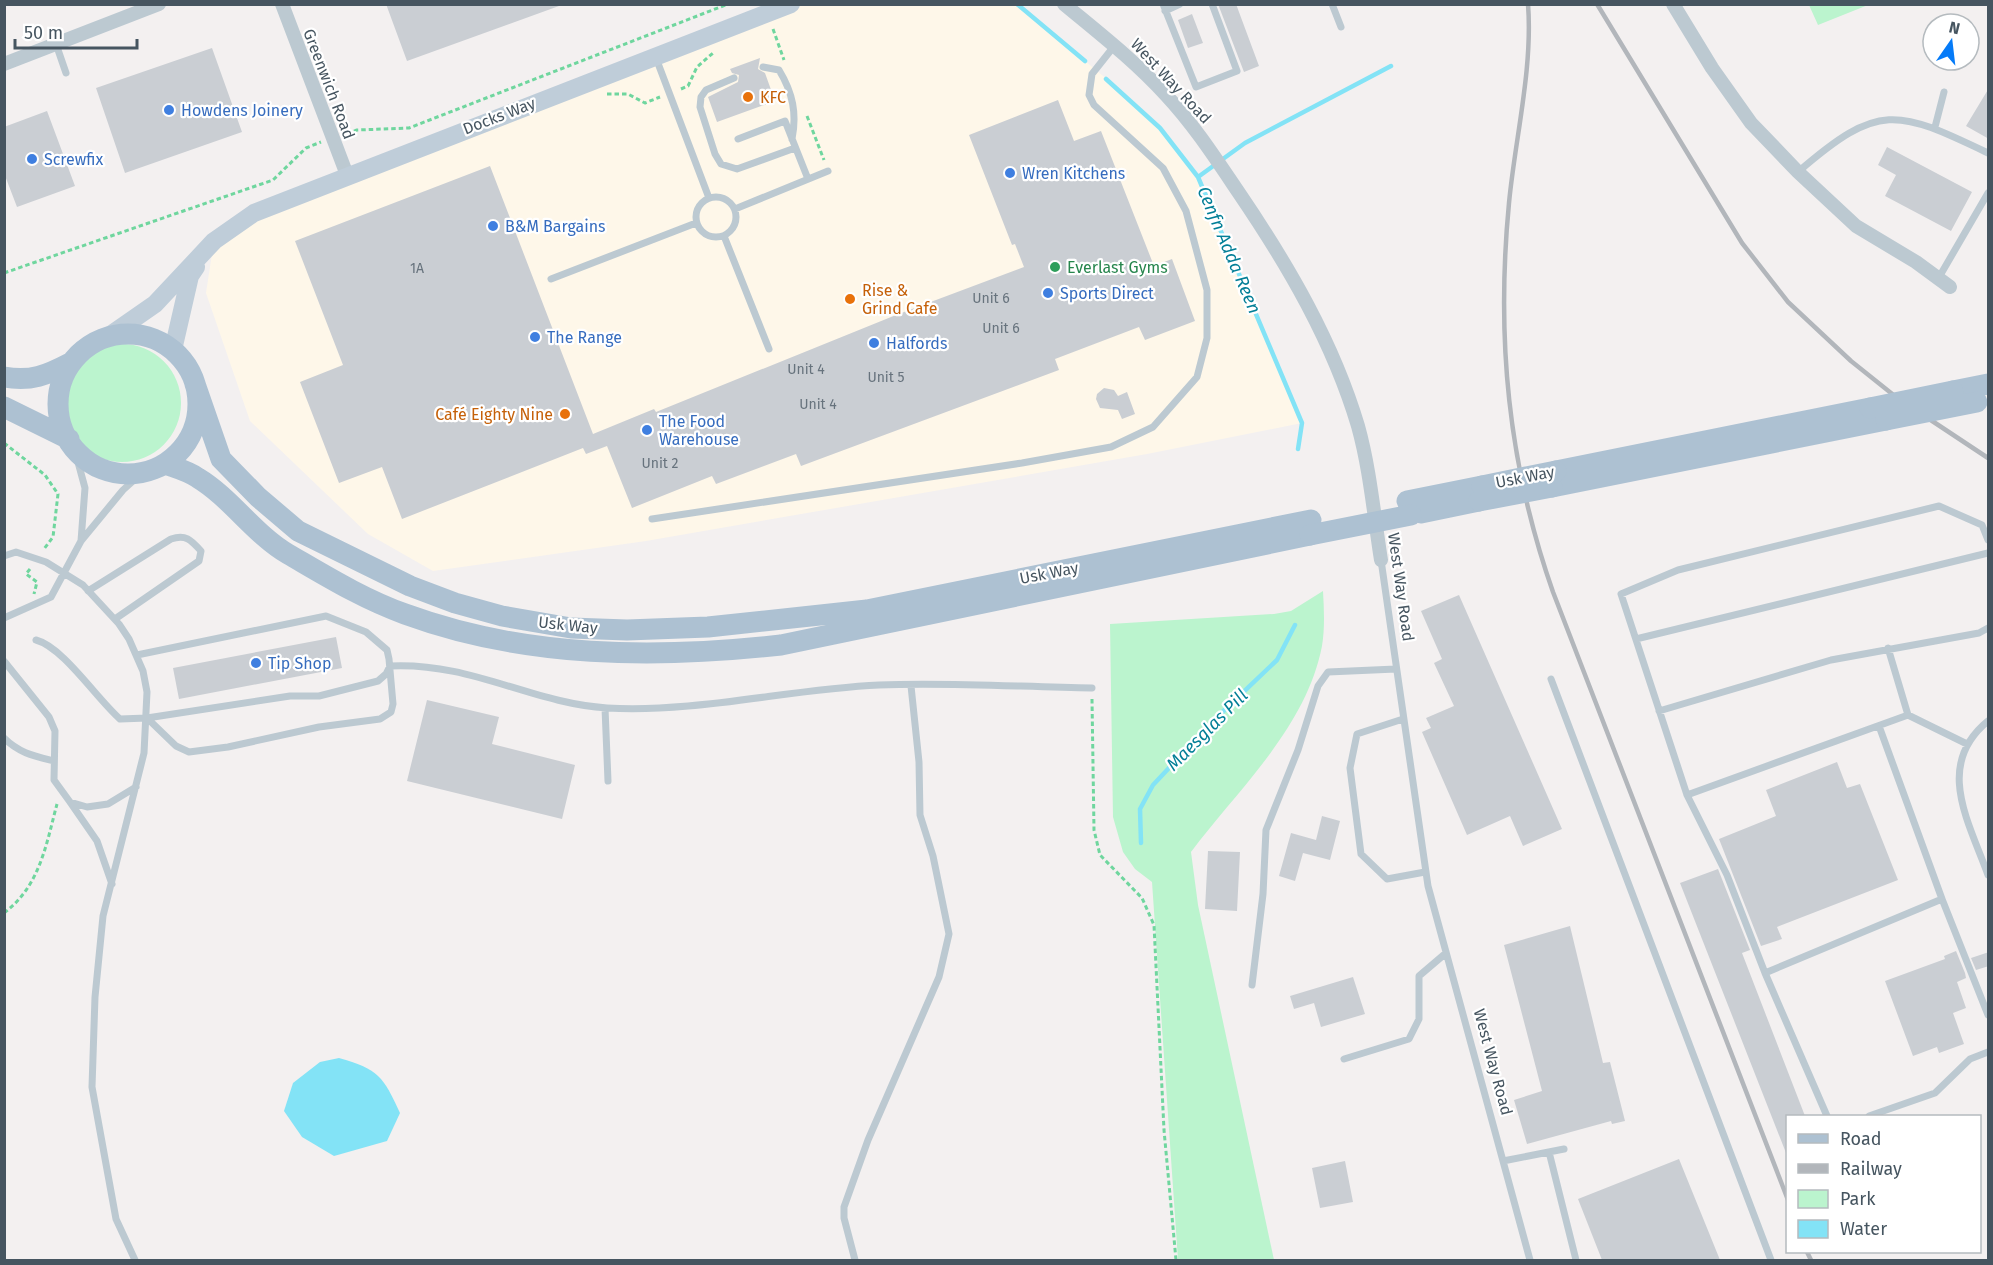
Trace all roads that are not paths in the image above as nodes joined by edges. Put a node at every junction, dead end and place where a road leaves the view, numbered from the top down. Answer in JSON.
{"nodes":[{"id":1,"x":159,"y":4,"type":"edge"},
{"id":2,"x":282,"y":4,"type":"edge"},
{"id":3,"x":1064,"y":4,"type":"edge"},
{"id":4,"x":1180,"y":4,"type":"edge"},
{"id":5,"x":1212,"y":4,"type":"edge"},
{"id":6,"x":1332,"y":4,"type":"edge"},
{"id":7,"x":1673,"y":4,"type":"edge"},
{"id":8,"x":784,"y":7,"type":"edge"},
{"id":9,"x":1164,"y":8,"type":"edge"},
{"id":10,"x":1341,"y":27,"type":"dead end"},
{"id":11,"x":56,"y":44,"type":"junction"},
{"id":12,"x":1115,"y":45,"type":"junction"},
{"id":13,"x":655,"y":56,"type":"junction"},
{"id":14,"x":4,"y":64,"type":"edge"},
{"id":15,"x":763,"y":67,"type":"dead end"},
{"id":16,"x":66,"y":73,"type":"dead end"},
{"id":17,"x":734,"y":78,"type":"dead end"},
{"id":18,"x":1944,"y":92,"type":"dead end"},
{"id":19,"x":1935,"y":127,"type":"junction"},
{"id":20,"x":738,"y":139,"type":"dead end"},
{"id":21,"x":792,"y":139,"type":"junction"},
{"id":22,"x":795,"y":148,"type":"junction"},
{"id":23,"x":1989,"y":153,"type":"edge"},
{"id":24,"x":828,"y":171,"type":"dead end"},
{"id":25,"x":1798,"y":172,"type":"junction"},
{"id":26,"x":347,"y":175,"type":"junction"},
{"id":27,"x":808,"y":179,"type":"junction"},
{"id":28,"x":1989,"y":192,"type":"edge"},
{"id":29,"x":709,"y":198,"type":"junction"},
{"id":30,"x":735,"y":210,"type":"junction"},
{"id":31,"x":696,"y":223,"type":"junction"},
{"id":32,"x":724,"y":236,"type":"junction"},
{"id":33,"x":214,"y":241,"type":"junction"},
{"id":34,"x":551,"y":279,"type":"dead end"},
{"id":35,"x":1938,"y":279,"type":"junction"},
{"id":36,"x":1950,"y":287,"type":"dead end"},
{"id":37,"x":110,"y":336,"type":"junction"},
{"id":38,"x":173,"y":350,"type":"junction"},
{"id":39,"x":769,"y":350,"type":"dead end"},
{"id":40,"x":70,"y":363,"type":"junction"},
{"id":41,"x":4,"y":377,"type":"edge"},
{"id":42,"x":195,"y":384,"type":"junction"},
{"id":43,"x":1989,"y":384,"type":"edge"},
{"id":44,"x":1983,"y":401,"type":"edge"},
{"id":45,"x":4,"y":407,"type":"edge"},
{"id":46,"x":1878,"y":414,"type":"junction"},
{"id":47,"x":72,"y":445,"type":"junction"},
{"id":48,"x":165,"y":464,"type":"junction"},
{"id":49,"x":142,"y":473,"type":"junction"},
{"id":50,"x":651,"y":519,"type":"dead end"},
{"id":51,"x":1310,"y":528,"type":"junction"},
{"id":52,"x":1989,"y":540,"type":"edge"},
{"id":53,"x":81,"y":541,"type":"junction"},
{"id":54,"x":1989,"y":553,"type":"edge"},
{"id":55,"x":4,"y":556,"type":"edge"},
{"id":56,"x":1381,"y":560,"type":"joint"},
{"id":57,"x":65,"y":574,"type":"junction"},
{"id":58,"x":88,"y":591,"type":"junction"},
{"id":59,"x":4,"y":618,"type":"edge"},
{"id":60,"x":115,"y":619,"type":"junction"},
{"id":61,"x":1989,"y":628,"type":"edge"},
{"id":62,"x":1636,"y":639,"type":"junction"},
{"id":63,"x":36,"y":640,"type":"dead end"},
{"id":64,"x":1888,"y":648,"type":"junction"},
{"id":65,"x":137,"y":655,"type":"junction"},
{"id":66,"x":4,"y":661,"type":"edge"},
{"id":67,"x":390,"y":666,"type":"junction"},
{"id":68,"x":1396,"y":669,"type":"junction"},
{"id":69,"x":1551,"y":679,"type":"dead end"},
{"id":70,"x":910,"y":686,"type":"junction"},
{"id":71,"x":1092,"y":688,"type":"road end"},
{"id":72,"x":605,"y":708,"type":"junction"},
{"id":73,"x":1659,"y":711,"type":"junction"},
{"id":74,"x":1908,"y":715,"type":"junction"},
{"id":75,"x":147,"y":718,"type":"junction"},
{"id":76,"x":1403,"y":719,"type":"junction"},
{"id":77,"x":1989,"y":721,"type":"edge"},
{"id":78,"x":1879,"y":726,"type":"junction"},
{"id":79,"x":4,"y":738,"type":"edge"},
{"id":80,"x":1967,"y":744,"type":"junction"},
{"id":81,"x":54,"y":761,"type":"junction"},
{"id":82,"x":608,"y":781,"type":"dead end"},
{"id":83,"x":136,"y":787,"type":"junction"},
{"id":84,"x":1687,"y":795,"type":"junction"},
{"id":85,"x":70,"y":802,"type":"junction"},
{"id":86,"x":1425,"y":872,"type":"junction"},
{"id":87,"x":1989,"y":874,"type":"edge"},
{"id":88,"x":112,"y":884,"type":"junction"},
{"id":89,"x":1942,"y":899,"type":"junction"},
{"id":90,"x":1446,"y":953,"type":"junction"},
{"id":91,"x":1765,"y":972,"type":"junction"},
{"id":92,"x":1252,"y":985,"type":"dead end"},
{"id":93,"x":1989,"y":1015,"type":"edge"},
{"id":94,"x":1989,"y":1052,"type":"edge"},
{"id":95,"x":1344,"y":1059,"type":"dead end"},
{"id":96,"x":1827,"y":1115,"type":"edge"},
{"id":97,"x":1872,"y":1115,"type":"edge"},
{"id":98,"x":1564,"y":1149,"type":"dead end"},
{"id":99,"x":1549,"y":1152,"type":"junction"},
{"id":100,"x":1503,"y":1161,"type":"junction"},
{"id":101,"x":135,"y":1260,"type":"edge"},
{"id":102,"x":855,"y":1260,"type":"edge"},
{"id":103,"x":1530,"y":1260,"type":"edge"},
{"id":104,"x":1576,"y":1260,"type":"edge"},
{"id":105,"x":1771,"y":1260,"type":"edge"}],
"edges":[{"from":1,"to":11,"type":"street"},
{"from":2,"to":26,"type":"street","name":"Greenwich Road"},
{"from":3,"to":12,"type":"street","name":"West Way Road"},
{"from":4,"to":9,"type":"lane"},
{"from":5,"to":9,"type":"lane"},
{"from":6,"to":10,"type":"lane"},
{"from":7,"to":25,"type":"street"},
{"from":8,"to":13,"type":"street","name":"Docks Way"},
{"from":11,"to":14,"type":"street"},
{"from":11,"to":16,"type":"lane"},
{"from":12,"to":50,"type":"lane"},
{"from":12,"to":56,"type":"street","name":"West Way Road"},
{"from":13,"to":26,"type":"street","name":"Docks Way"},
{"from":13,"to":29,"type":"lane"},
{"from":15,"to":21,"type":"lane"},
{"from":17,"to":22,"type":"lane"},
{"from":18,"to":19,"type":"lane"},
{"from":19,"to":23,"type":"lane"},
{"from":19,"to":25,"type":"lane"},
{"from":20,"to":21,"type":"lane"},
{"from":21,"to":22,"type":"lane"},
{"from":22,"to":27,"type":"lane"},
{"from":24,"to":27,"type":"lane"},
{"from":25,"to":35,"type":"street"},
{"from":26,"to":33,"type":"street","name":"Docks Way"},
{"from":27,"to":30,"type":"lane"},
{"from":28,"to":35,"type":"lane"},
{"from":29,"to":30,"type":"lane"},
{"from":29,"to":31,"type":"lane"},
{"from":30,"to":32,"type":"lane"},
{"from":31,"to":32,"type":"lane"},
{"from":31,"to":34,"type":"lane"},
{"from":32,"to":39,"type":"lane"},
{"from":33,"to":37,"type":"street","name":"Docks Way"},
{"from":33,"to":38,"type":"street","name":"Docks Way"},
{"from":35,"to":36,"type":"street"},
{"from":37,"to":38,"type":"main road"},
{"from":37,"to":40,"type":"main road"},
{"from":38,"to":42,"type":"main road"},
{"from":40,"to":41,"type":"main road"},
{"from":40,"to":47,"type":"main road"},
{"from":42,"to":48,"type":"main road"},
{"from":42,"to":51,"type":"main road","name":"Usk Way"},
{"from":43,"to":46,"type":"main road","name":"Usk Way","bridge":true},
{"from":44,"to":46,"type":"main road","name":"Usk Way","bridge":true},
{"from":45,"to":47,"type":"main road"},
{"from":46,"to":51,"type":"main road","name":"Usk Way","bridge":true},
{"from":47,"to":49,"type":"main road"},
{"from":47,"to":53,"type":"lane"},
{"from":48,"to":49,"type":"main road"},
{"from":48,"to":51,"type":"main road","name":"Usk Way"},
{"from":49,"to":53,"type":"lane"},
{"from":52,"to":62,"type":"lane"},
{"from":53,"to":57,"type":"lane"},
{"from":54,"to":62,"type":"lane"},
{"from":55,"to":57,"type":"lane"},
{"from":56,"to":68,"type":"lane","name":"West Way Road"},
{"from":57,"to":58,"type":"lane"},
{"from":57,"to":59,"type":"lane"},
{"from":58,"to":60,"type":"lane"},
{"from":58,"to":60,"type":"lane"},
{"from":60,"to":65,"type":"lane"},
{"from":61,"to":64,"type":"lane"},
{"from":62,"to":73,"type":"lane"},
{"from":63,"to":75,"type":"lane"},
{"from":64,"to":73,"type":"lane"},
{"from":64,"to":74,"type":"lane"},
{"from":65,"to":67,"type":"lane"},
{"from":65,"to":75,"type":"lane"},
{"from":66,"to":81,"type":"lane"},
{"from":67,"to":72,"type":"lane"},
{"from":67,"to":75,"type":"lane"},
{"from":67,"to":75,"type":"lane"},
{"from":68,"to":76,"type":"lane","name":"West Way Road"},
{"from":68,"to":92,"type":"lane"},
{"from":69,"to":105,"type":"lane"},
{"from":70,"to":71,"type":"lane"},
{"from":70,"to":72,"type":"lane"},
{"from":70,"to":102,"type":"lane"},
{"from":72,"to":82,"type":"lane"},
{"from":73,"to":84,"type":"lane"},
{"from":74,"to":78,"type":"lane"},
{"from":74,"to":80,"type":"lane"},
{"from":75,"to":83,"type":"lane"},
{"from":76,"to":86,"type":"lane","name":"West Way Road"},
{"from":76,"to":86,"type":"lane"},
{"from":77,"to":80,"type":"lane"},
{"from":78,"to":84,"type":"lane"},
{"from":78,"to":89,"type":"lane"},
{"from":79,"to":81,"type":"lane"},
{"from":80,"to":87,"type":"lane"},
{"from":81,"to":85,"type":"lane"},
{"from":83,"to":85,"type":"lane"},
{"from":83,"to":88,"type":"lane"},
{"from":84,"to":91,"type":"lane"},
{"from":85,"to":88,"type":"lane"},
{"from":86,"to":90,"type":"lane","name":"West Way Road"},
{"from":88,"to":101,"type":"lane"},
{"from":89,"to":91,"type":"lane"},
{"from":89,"to":93,"type":"lane"},
{"from":90,"to":95,"type":"lane"},
{"from":90,"to":100,"type":"lane","name":"West Way Road"},
{"from":91,"to":96,"type":"lane"},
{"from":94,"to":97,"type":"lane"},
{"from":98,"to":99,"type":"lane"},
{"from":99,"to":100,"type":"lane"},
{"from":99,"to":104,"type":"lane"},
{"from":100,"to":103,"type":"lane","name":"West Way Road"}]}
